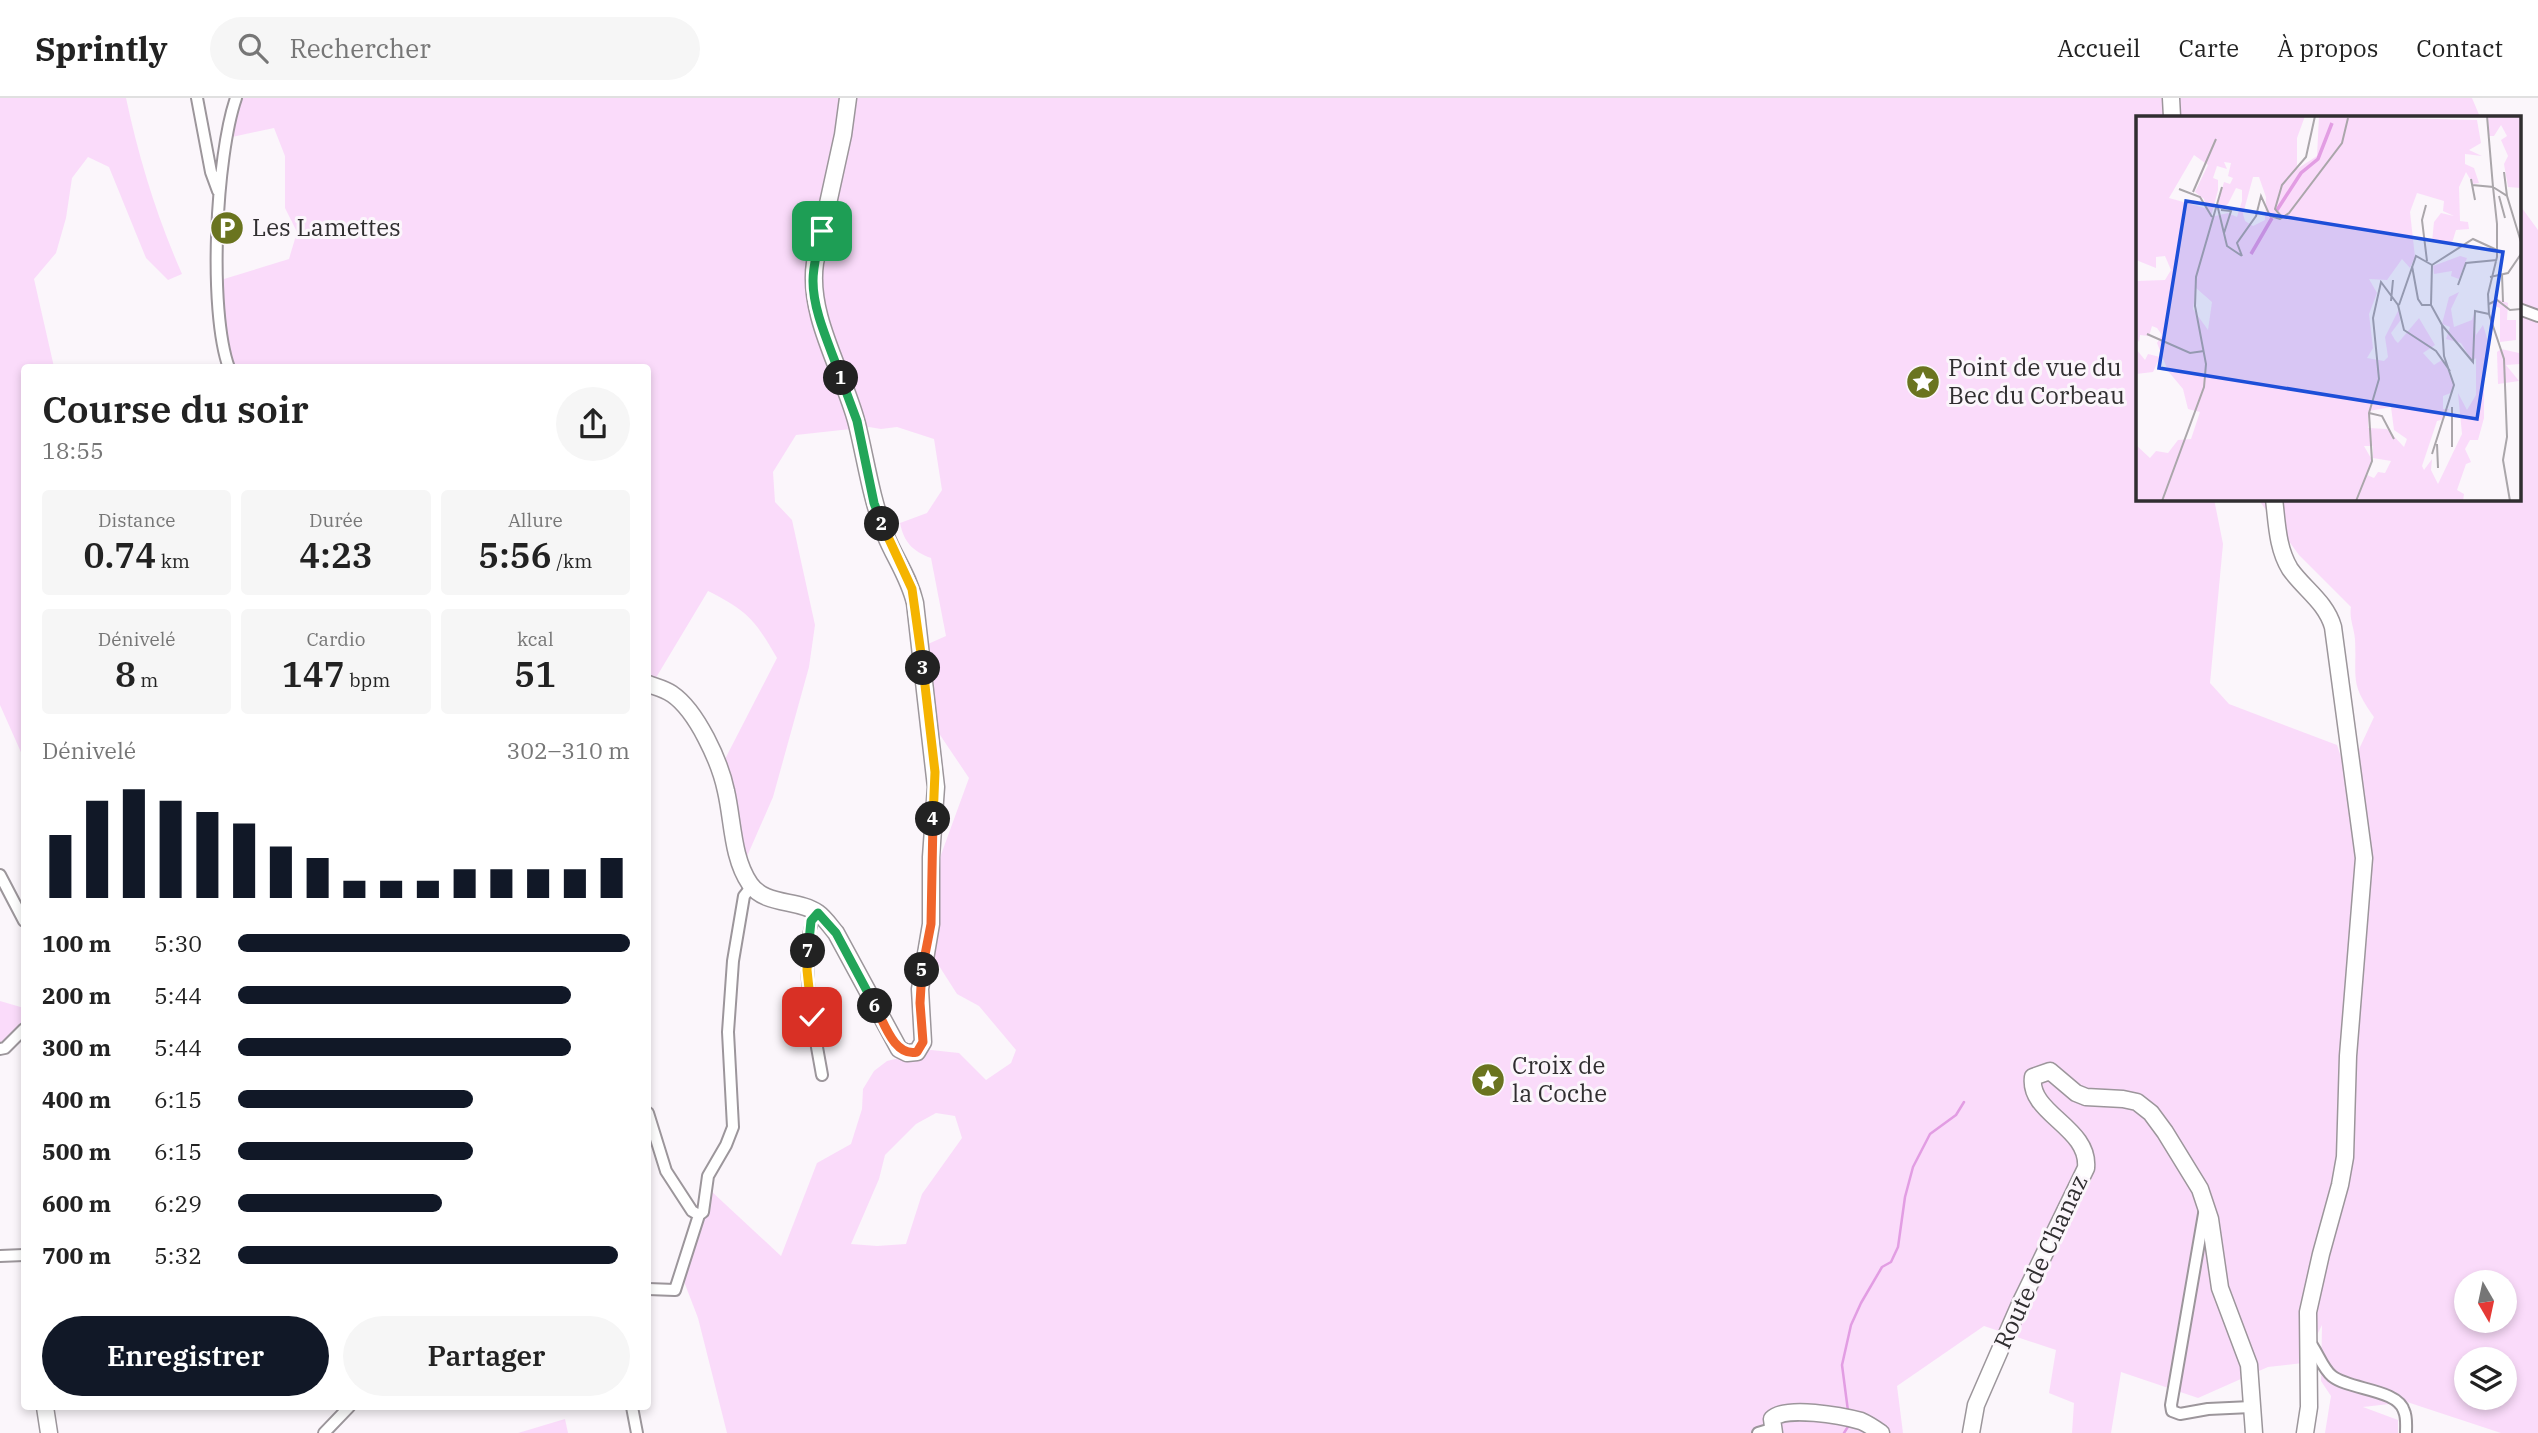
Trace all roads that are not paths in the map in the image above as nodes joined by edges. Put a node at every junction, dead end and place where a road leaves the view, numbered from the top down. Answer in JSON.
{"nodes":[{"id":1,"x":197,"y":98,"type":"edge"},
{"id":2,"x":236,"y":98,"type":"edge"},
{"id":3,"x":848,"y":98,"type":"edge"},
{"id":4,"x":2171,"y":98,"type":"edge"},
{"id":5,"x":2172,"y":116,"type":"edge"},
{"id":6,"x":219,"y":194,"type":"junction"},
{"id":7,"x":2520,"y":309,"type":"edge"},
{"id":8,"x":2538,"y":316,"type":"edge"},
{"id":9,"x":228,"y":364,"type":"edge"},
{"id":10,"x":2274,"y":500,"type":"edge"},
{"id":11,"x":651,"y":685,"type":"edge"},
{"id":12,"x":0,"y":876,"type":"edge"},
{"id":13,"x":752,"y":886,"type":"junction"},
{"id":14,"x":818,"y":913,"type":"junction"},
{"id":15,"x":21,"y":914,"type":"edge"},
{"id":16,"x":21,"y":1032,"type":"edge"},
{"id":17,"x":0,"y":1049,"type":"edge"},
{"id":18,"x":822,"y":1075,"type":"dead end"},
{"id":19,"x":651,"y":1123,"type":"edge"},
{"id":20,"x":2206,"y":1202,"type":"junction"},
{"id":21,"x":699,"y":1214,"type":"junction"},
{"id":22,"x":21,"y":1255,"type":"edge"},
{"id":23,"x":0,"y":1256,"type":"edge"},
{"id":24,"x":651,"y":1289,"type":"edge"},
{"id":25,"x":2308,"y":1340,"type":"junction"},
{"id":26,"x":2251,"y":1407,"type":"junction"},
{"id":27,"x":45,"y":1410,"type":"edge"},
{"id":28,"x":346,"y":1410,"type":"edge"},
{"id":29,"x":633,"y":1410,"type":"edge"},
{"id":30,"x":49,"y":1433,"type":"edge"},
{"id":31,"x":324,"y":1433,"type":"edge"},
{"id":32,"x":637,"y":1433,"type":"edge"},
{"id":33,"x":1758,"y":1433,"type":"edge"},
{"id":34,"x":1774,"y":1433,"type":"edge"},
{"id":35,"x":1881,"y":1433,"type":"edge"},
{"id":36,"x":1971,"y":1433,"type":"edge"},
{"id":37,"x":2254,"y":1433,"type":"edge"},
{"id":38,"x":2305,"y":1433,"type":"edge"},
{"id":39,"x":2406,"y":1433,"type":"edge"}],
"edges":[{"from":1,"to":6,"type":"street"},
{"from":2,"to":6,"type":"street"},
{"from":3,"to":14,"type":"street"},
{"from":4,"to":5,"type":"street"},
{"from":6,"to":9,"type":"street"},
{"from":7,"to":8,"type":"street"},
{"from":10,"to":25,"type":"street"},
{"from":11,"to":13,"type":"street"},
{"from":12,"to":15,"type":"street"},
{"from":13,"to":14,"type":"street"},
{"from":13,"to":21,"type":"street"},
{"from":14,"to":18,"type":"street"},
{"from":16,"to":17,"type":"street"},
{"from":19,"to":21,"type":"street"},
{"from":20,"to":26,"type":"street","name":"Route de Chanaz"},
{"from":20,"to":26,"type":"street"},
{"from":20,"to":36,"type":"street","name":"Route de Chanaz"},
{"from":21,"to":24,"type":"street"},
{"from":22,"to":23,"type":"street"},
{"from":25,"to":38,"type":"street"},
{"from":25,"to":39,"type":"street"},
{"from":26,"to":37,"type":"street","name":"Route de Chanaz"},
{"from":27,"to":30,"type":"street"},
{"from":28,"to":31,"type":"street"},
{"from":29,"to":32,"type":"street"},
{"from":33,"to":34,"type":"street"},
{"from":34,"to":35,"type":"street"}]}
